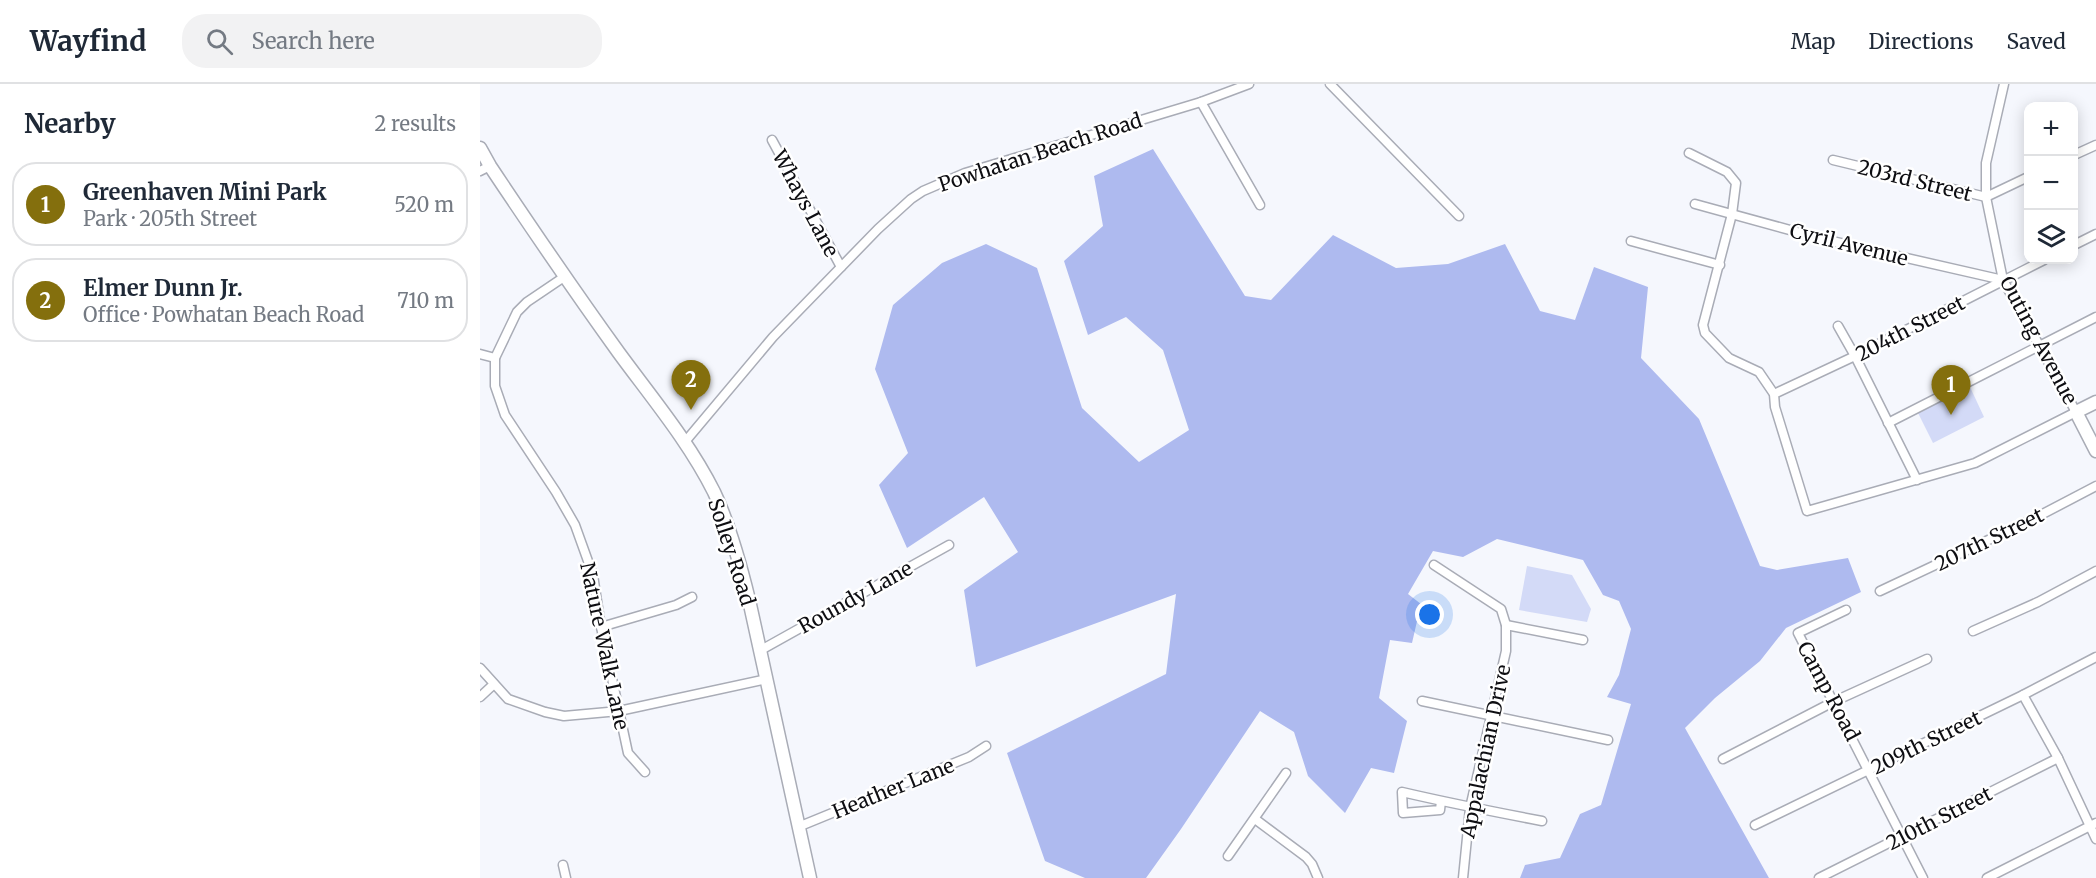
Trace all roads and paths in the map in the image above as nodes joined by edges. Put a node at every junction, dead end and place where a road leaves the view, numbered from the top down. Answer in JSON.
{"nodes":[{"id":1,"x":1249,"y":84,"type":"edge"},
{"id":2,"x":1330,"y":84,"type":"edge"},
{"id":3,"x":2004,"y":84,"type":"edge"},
{"id":4,"x":1201,"y":102,"type":"junction"},
{"id":5,"x":772,"y":140,"type":"dead end"},
{"id":6,"x":2096,"y":144,"type":"edge"},
{"id":7,"x":480,"y":148,"type":"edge"},
{"id":8,"x":1689,"y":153,"type":"dead end"},
{"id":9,"x":2078,"y":153,"type":"edge"},
{"id":10,"x":1833,"y":160,"type":"dead end"},
{"id":11,"x":485,"y":169,"type":"edge"},
{"id":12,"x":2024,"y":179,"type":"edge"},
{"id":13,"x":1986,"y":197,"type":"junction"},
{"id":14,"x":1695,"y":204,"type":"dead end"},
{"id":15,"x":1260,"y":205,"type":"dead end"},
{"id":16,"x":1732,"y":214,"type":"junction"},
{"id":17,"x":1459,"y":216,"type":"dead end"},
{"id":18,"x":2096,"y":234,"type":"edge"},
{"id":19,"x":1631,"y":241,"type":"dead end"},
{"id":20,"x":2078,"y":243,"type":"edge"},
{"id":21,"x":2036,"y":264,"type":"edge"},
{"id":22,"x":1719,"y":265,"type":"junction"},
{"id":23,"x":841,"y":267,"type":"junction"},
{"id":24,"x":564,"y":278,"type":"junction"},
{"id":25,"x":2003,"y":280,"type":"junction"},
{"id":26,"x":2096,"y":317,"type":"edge"},
{"id":27,"x":1838,"y":326,"type":"dead end"},
{"id":28,"x":2041,"y":345,"type":"junction"},
{"id":29,"x":480,"y":354,"type":"edge"},
{"id":30,"x":1855,"y":356,"type":"junction"},
{"id":31,"x":495,"y":358,"type":"junction"},
{"id":32,"x":1774,"y":394,"type":"junction"},
{"id":33,"x":2096,"y":402,"type":"edge"},
{"id":34,"x":2076,"y":412,"type":"junction"},
{"id":35,"x":1888,"y":423,"type":"junction"},
{"id":36,"x":684,"y":443,"type":"junction"},
{"id":37,"x":2096,"y":451,"type":"edge"},
{"id":38,"x":1917,"y":480,"type":"junction"},
{"id":39,"x":2096,"y":486,"type":"edge"},
{"id":40,"x":949,"y":545,"type":"dead end"},
{"id":41,"x":1434,"y":565,"type":"dead end"},
{"id":42,"x":2096,"y":571,"type":"edge"},
{"id":43,"x":1880,"y":591,"type":"dead end"},
{"id":44,"x":692,"y":597,"type":"dead end"},
{"id":45,"x":1846,"y":610,"type":"dead end"},
{"id":46,"x":1506,"y":625,"type":"junction"},
{"id":47,"x":601,"y":627,"type":"junction"},
{"id":48,"x":1973,"y":631,"type":"dead end"},
{"id":49,"x":1583,"y":639,"type":"dead end"},
{"id":50,"x":760,"y":650,"type":"junction"},
{"id":51,"x":2096,"y":657,"type":"edge"},
{"id":52,"x":1927,"y":659,"type":"dead end"},
{"id":53,"x":480,"y":668,"type":"edge"},
{"id":54,"x":767,"y":679,"type":"junction"},
{"id":55,"x":494,"y":684,"type":"junction"},
{"id":56,"x":2023,"y":695,"type":"junction"},
{"id":57,"x":480,"y":697,"type":"edge"},
{"id":58,"x":1422,"y":701,"type":"dead end"},
{"id":59,"x":1835,"y":701,"type":"junction"},
{"id":60,"x":619,"y":711,"type":"junction"},
{"id":61,"x":1490,"y":716,"type":"junction"},
{"id":62,"x":1608,"y":740,"type":"dead end"},
{"id":63,"x":986,"y":746,"type":"dead end"},
{"id":64,"x":2058,"y":758,"type":"junction"},
{"id":65,"x":1723,"y":759,"type":"dead end"},
{"id":66,"x":1869,"y":769,"type":"junction"},
{"id":67,"x":645,"y":772,"type":"dead end"},
{"id":68,"x":1286,"y":773,"type":"dead end"},
{"id":69,"x":1441,"y":801,"type":"junction"},
{"id":70,"x":1470,"y":808,"type":"junction"},
{"id":71,"x":1255,"y":819,"type":"junction"},
{"id":72,"x":1542,"y":821,"type":"dead end"},
{"id":73,"x":2093,"y":824,"type":"edge"},
{"id":74,"x":1755,"y":825,"type":"dead end"},
{"id":75,"x":798,"y":827,"type":"junction"},
{"id":76,"x":1904,"y":837,"type":"junction"},
{"id":77,"x":2096,"y":839,"type":"edge"},
{"id":78,"x":1228,"y":856,"type":"dead end"},
{"id":79,"x":563,"y":865,"type":"dead end"},
{"id":80,"x":566,"y":878,"type":"edge"},
{"id":81,"x":810,"y":878,"type":"edge"},
{"id":82,"x":1318,"y":878,"type":"edge"},
{"id":83,"x":1462,"y":878,"type":"edge"},
{"id":84,"x":1819,"y":878,"type":"edge"},
{"id":85,"x":1923,"y":878,"type":"edge"},
{"id":86,"x":1987,"y":878,"type":"edge"}],
"edges":[{"from":1,"to":4,"type":"street","name":"Powhatan Beach Road"},
{"from":2,"to":17,"type":"street"},
{"from":3,"to":13,"type":"street","name":"Outing Avenue"},
{"from":4,"to":15,"type":"street"},
{"from":4,"to":23,"type":"street","name":"Powhatan Beach Road"},
{"from":5,"to":23,"type":"street","name":"Whays Lane"},
{"from":6,"to":9,"type":"street"},
{"from":7,"to":11,"type":"main road","name":"Solley Road"},
{"from":8,"to":16,"type":"street"},
{"from":10,"to":13,"type":"street","name":"203rd Street"},
{"from":11,"to":24,"type":"main road","name":"Solley Road"},
{"from":12,"to":13,"type":"street","name":"203rd Street"},
{"from":13,"to":25,"type":"street","name":"Outing Avenue"},
{"from":14,"to":16,"type":"street","name":"Cyril Avenue"},
{"from":16,"to":22,"type":"street"},
{"from":16,"to":25,"type":"street","name":"Cyril Avenue"},
{"from":18,"to":20,"type":"street"},
{"from":19,"to":22,"type":"street"},
{"from":21,"to":25,"type":"street","name":"204th Street"},
{"from":22,"to":32,"type":"street"},
{"from":23,"to":36,"type":"street","name":"Powhatan Beach Road"},
{"from":24,"to":31,"type":"street","name":"Nature Walk Lane"},
{"from":24,"to":36,"type":"main road","name":"Solley Road"},
{"from":25,"to":28,"type":"street","name":"Outing Avenue"},
{"from":25,"to":30,"type":"street","name":"204th Street"},
{"from":26,"to":28,"type":"street"},
{"from":27,"to":30,"type":"street"},
{"from":28,"to":34,"type":"street","name":"Outing Avenue"},
{"from":28,"to":35,"type":"street"},
{"from":29,"to":31,"type":"street"},
{"from":30,"to":32,"type":"street","name":"204th Street"},
{"from":30,"to":35,"type":"street"},
{"from":31,"to":47,"type":"street","name":"Nature Walk Lane"},
{"from":32,"to":38,"type":"street"},
{"from":33,"to":34,"type":"main road"},
{"from":34,"to":37,"type":"main road","name":"Outing Avenue"},
{"from":34,"to":38,"type":"street"},
{"from":35,"to":38,"type":"street"},
{"from":36,"to":50,"type":"main road","name":"Solley Road"},
{"from":39,"to":43,"type":"street","name":"207th Street"},
{"from":40,"to":50,"type":"street","name":"Roundy Lane"},
{"from":41,"to":46,"type":"street"},
{"from":42,"to":48,"type":"street"},
{"from":44,"to":47,"type":"street"},
{"from":45,"to":59,"type":"street","name":"Camp Road"},
{"from":46,"to":49,"type":"street"},
{"from":46,"to":61,"type":"street","name":"Appalachian Drive"},
{"from":47,"to":60,"type":"street","name":"Nature Walk Lane"},
{"from":50,"to":54,"type":"main road","name":"Solley Road"},
{"from":51,"to":56,"type":"street","name":"209th Street"},
{"from":52,"to":59,"type":"street"},
{"from":53,"to":55,"type":"street"},
{"from":54,"to":60,"type":"street"},
{"from":54,"to":75,"type":"main road","name":"Solley Road"},
{"from":55,"to":57,"type":"street"},
{"from":55,"to":60,"type":"street"},
{"from":56,"to":64,"type":"street"},
{"from":56,"to":66,"type":"street","name":"209th Street"},
{"from":58,"to":61,"type":"street"},
{"from":59,"to":65,"type":"street"},
{"from":59,"to":66,"type":"street","name":"Camp Road"},
{"from":60,"to":67,"type":"street","name":"Nature Walk Lane"},
{"from":61,"to":62,"type":"street"},
{"from":61,"to":70,"type":"street","name":"Appalachian Drive"},
{"from":63,"to":75,"type":"street","name":"Heather Lane"},
{"from":64,"to":73,"type":"street"},
{"from":64,"to":76,"type":"street","name":"210th Street"},
{"from":66,"to":74,"type":"street","name":"209th Street"},
{"from":66,"to":76,"type":"street","name":"Camp Road"},
{"from":68,"to":71,"type":"street"},
{"from":69,"to":69,"type":"street"},
{"from":69,"to":70,"type":"street"},
{"from":70,"to":72,"type":"street"},
{"from":70,"to":83,"type":"street","name":"Appalachian Drive"},
{"from":71,"to":78,"type":"street"},
{"from":71,"to":82,"type":"street"},
{"from":73,"to":77,"type":"street"},
{"from":73,"to":86,"type":"street"},
{"from":75,"to":81,"type":"main road","name":"Solley Road"},
{"from":76,"to":84,"type":"street","name":"210th Street"},
{"from":76,"to":85,"type":"street","name":"Camp Road"},
{"from":79,"to":80,"type":"street"}]}
